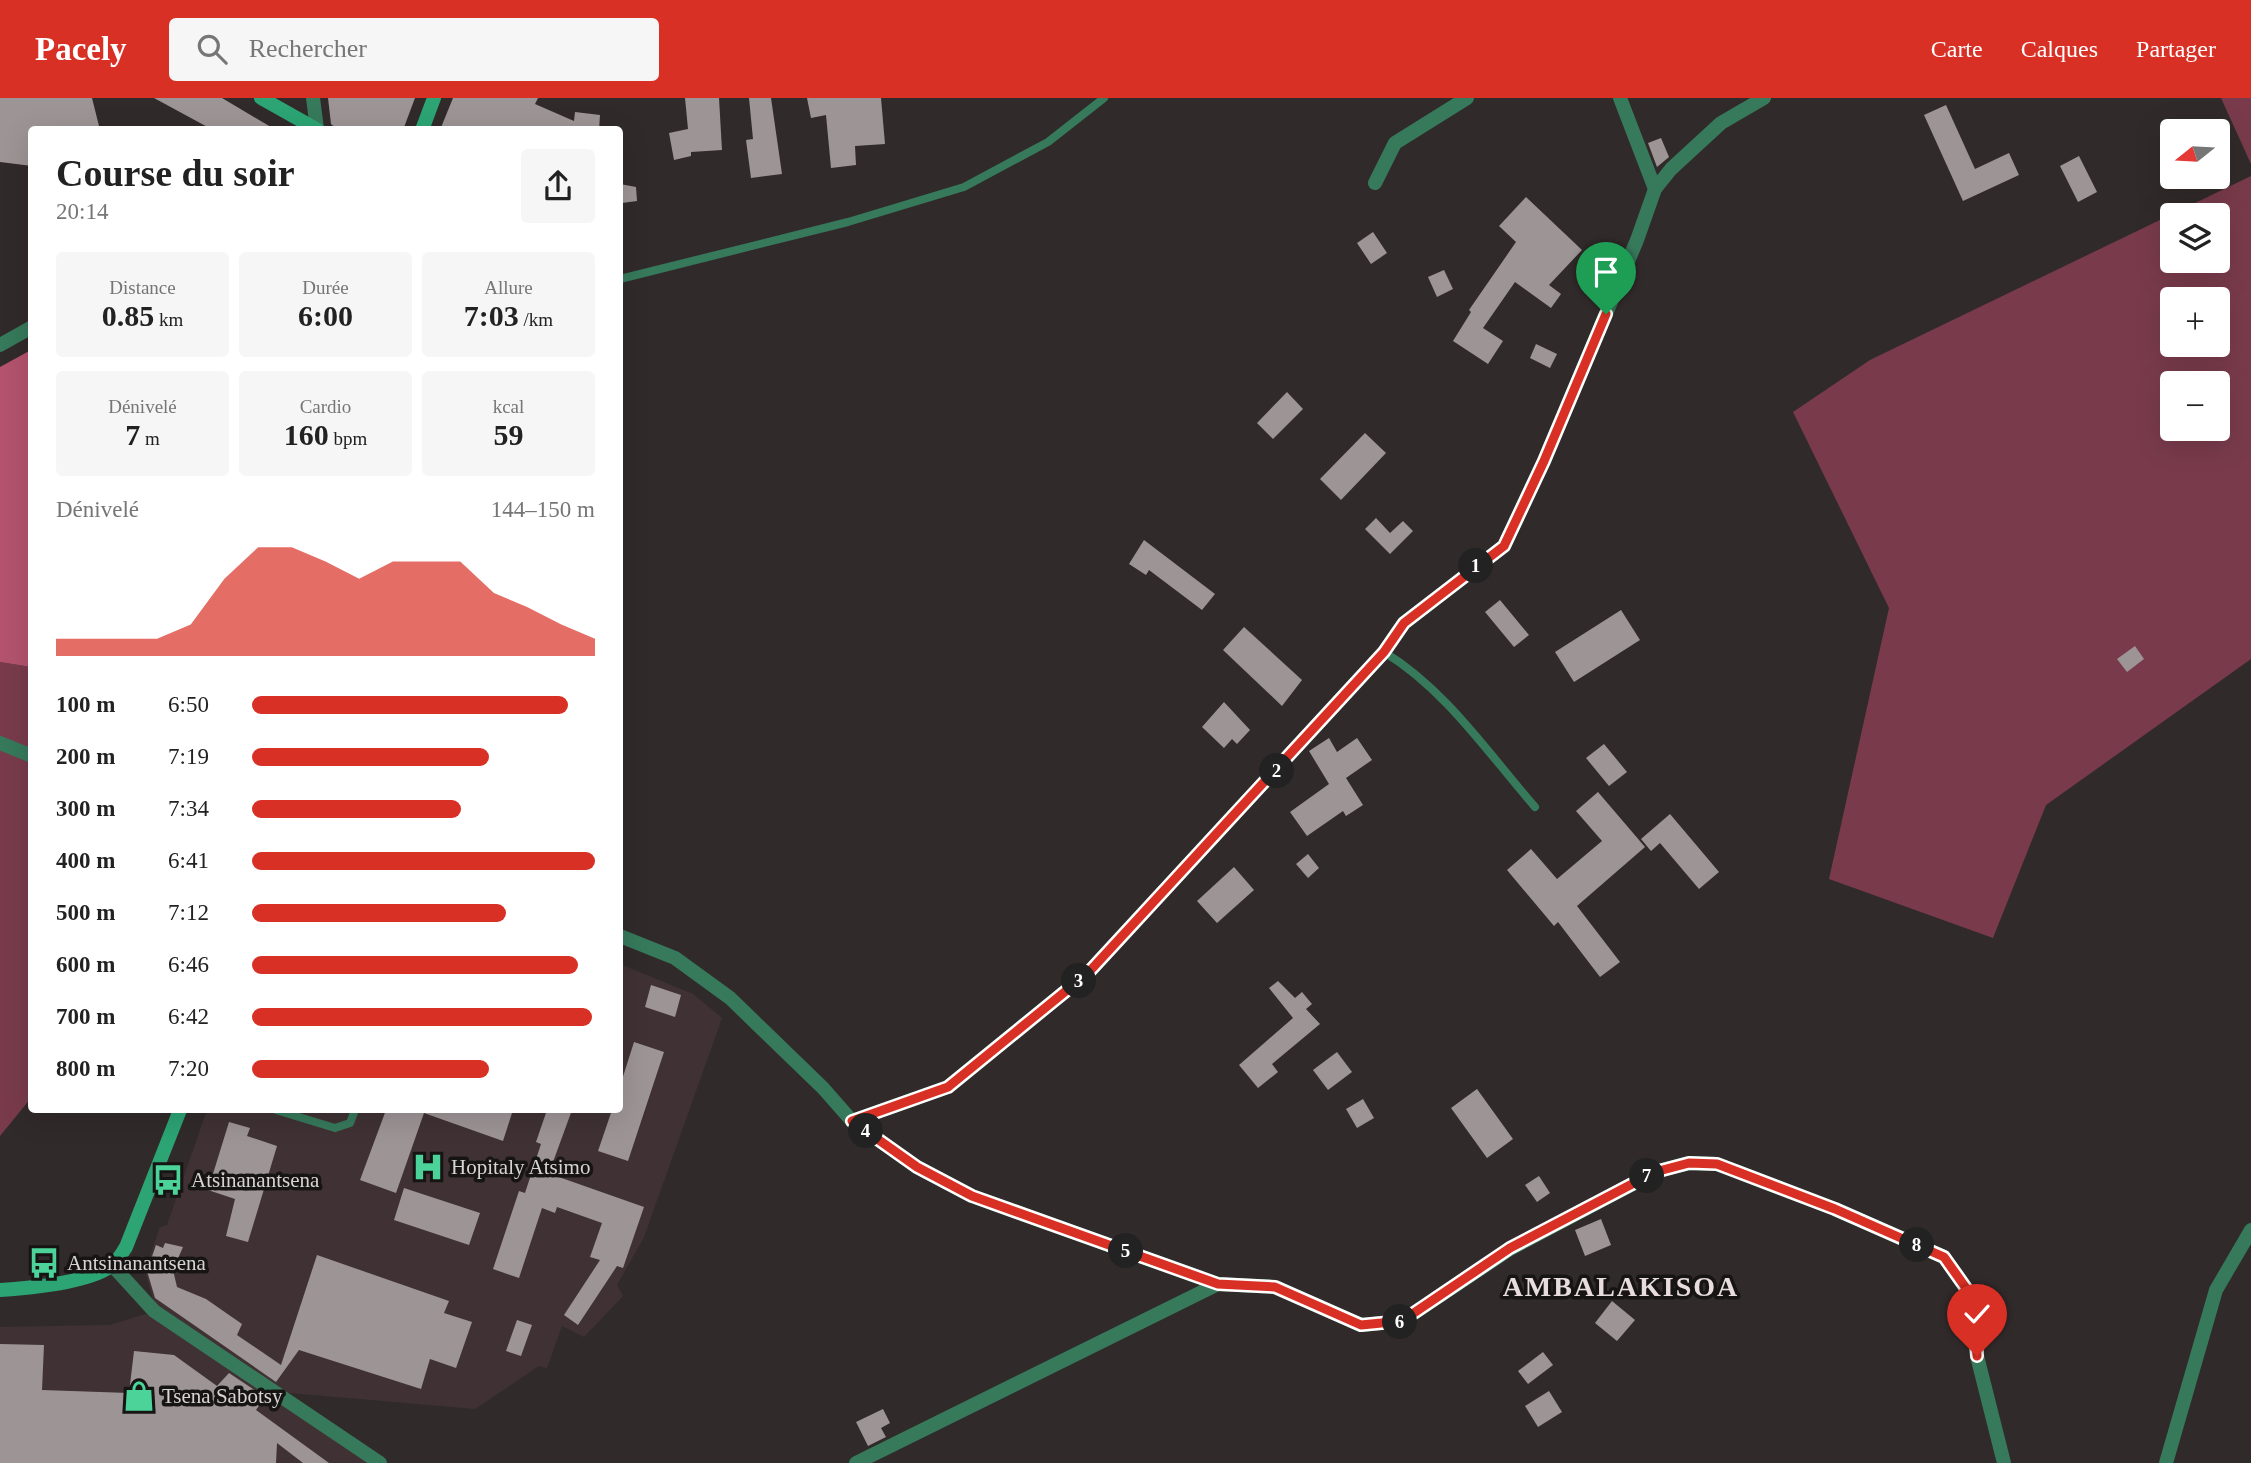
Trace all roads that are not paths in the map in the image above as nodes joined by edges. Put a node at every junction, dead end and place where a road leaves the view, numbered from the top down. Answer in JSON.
{"nodes":[{"id":1,"x":261,"y":98,"type":"edge"},
{"id":2,"x":313,"y":98,"type":"edge"},
{"id":3,"x":434,"y":98,"type":"edge"},
{"id":4,"x":1104,"y":98,"type":"edge"},
{"id":5,"x":1467,"y":98,"type":"edge"},
{"id":6,"x":1620,"y":98,"type":"edge"},
{"id":7,"x":1764,"y":98,"type":"edge"},
{"id":8,"x":312,"y":126,"type":"edge"},
{"id":9,"x":317,"y":126,"type":"edge"},
{"id":10,"x":424,"y":126,"type":"edge"},
{"id":11,"x":1376,"y":183,"type":"dead end"},
{"id":12,"x":1655,"y":189,"type":"junction"},
{"id":13,"x":623,"y":278,"type":"edge"},
{"id":14,"x":28,"y":329,"type":"edge"},
{"id":15,"x":0,"y":345,"type":"edge"},
{"id":16,"x":1384,"y":652,"type":"junction"},
{"id":17,"x":0,"y":743,"type":"edge"},
{"id":18,"x":28,"y":754,"type":"edge"},
{"id":19,"x":1535,"y":807,"type":"dead end"},
{"id":20,"x":623,"y":937,"type":"edge"},
{"id":21,"x":179,"y":1113,"type":"edge"},
{"id":22,"x":286,"y":1113,"type":"edge"},
{"id":23,"x":354,"y":1113,"type":"edge"},
{"id":24,"x":852,"y":1121,"type":"junction"},
{"id":25,"x":2251,"y":1230,"type":"edge"},
{"id":26,"x":112,"y":1265,"type":"junction"},
{"id":27,"x":1218,"y":1284,"type":"junction"},
{"id":28,"x":0,"y":1290,"type":"edge"},
{"id":29,"x":380,"y":1463,"type":"edge"},
{"id":30,"x":856,"y":1463,"type":"edge"},
{"id":31,"x":2004,"y":1463,"type":"edge"},
{"id":32,"x":2165,"y":1463,"type":"edge"}],
"edges":[{"from":1,"to":8,"type":"street"},
{"from":2,"to":9,"type":"street"},
{"from":3,"to":10,"type":"street"},
{"from":4,"to":13,"type":"lane"},
{"from":5,"to":11,"type":"street"},
{"from":6,"to":12,"type":"street"},
{"from":7,"to":12,"type":"street"},
{"from":12,"to":16,"type":"street"},
{"from":14,"to":15,"type":"street"},
{"from":16,"to":19,"type":"lane"},
{"from":16,"to":24,"type":"street"},
{"from":17,"to":18,"type":"street"},
{"from":20,"to":24,"type":"street"},
{"from":21,"to":26,"type":"street"},
{"from":22,"to":23,"type":"lane"},
{"from":24,"to":27,"type":"street"},
{"from":25,"to":32,"type":"street"},
{"from":26,"to":28,"type":"street"},
{"from":26,"to":29,"type":"street"},
{"from":27,"to":30,"type":"street"},
{"from":27,"to":31,"type":"street"}]}
